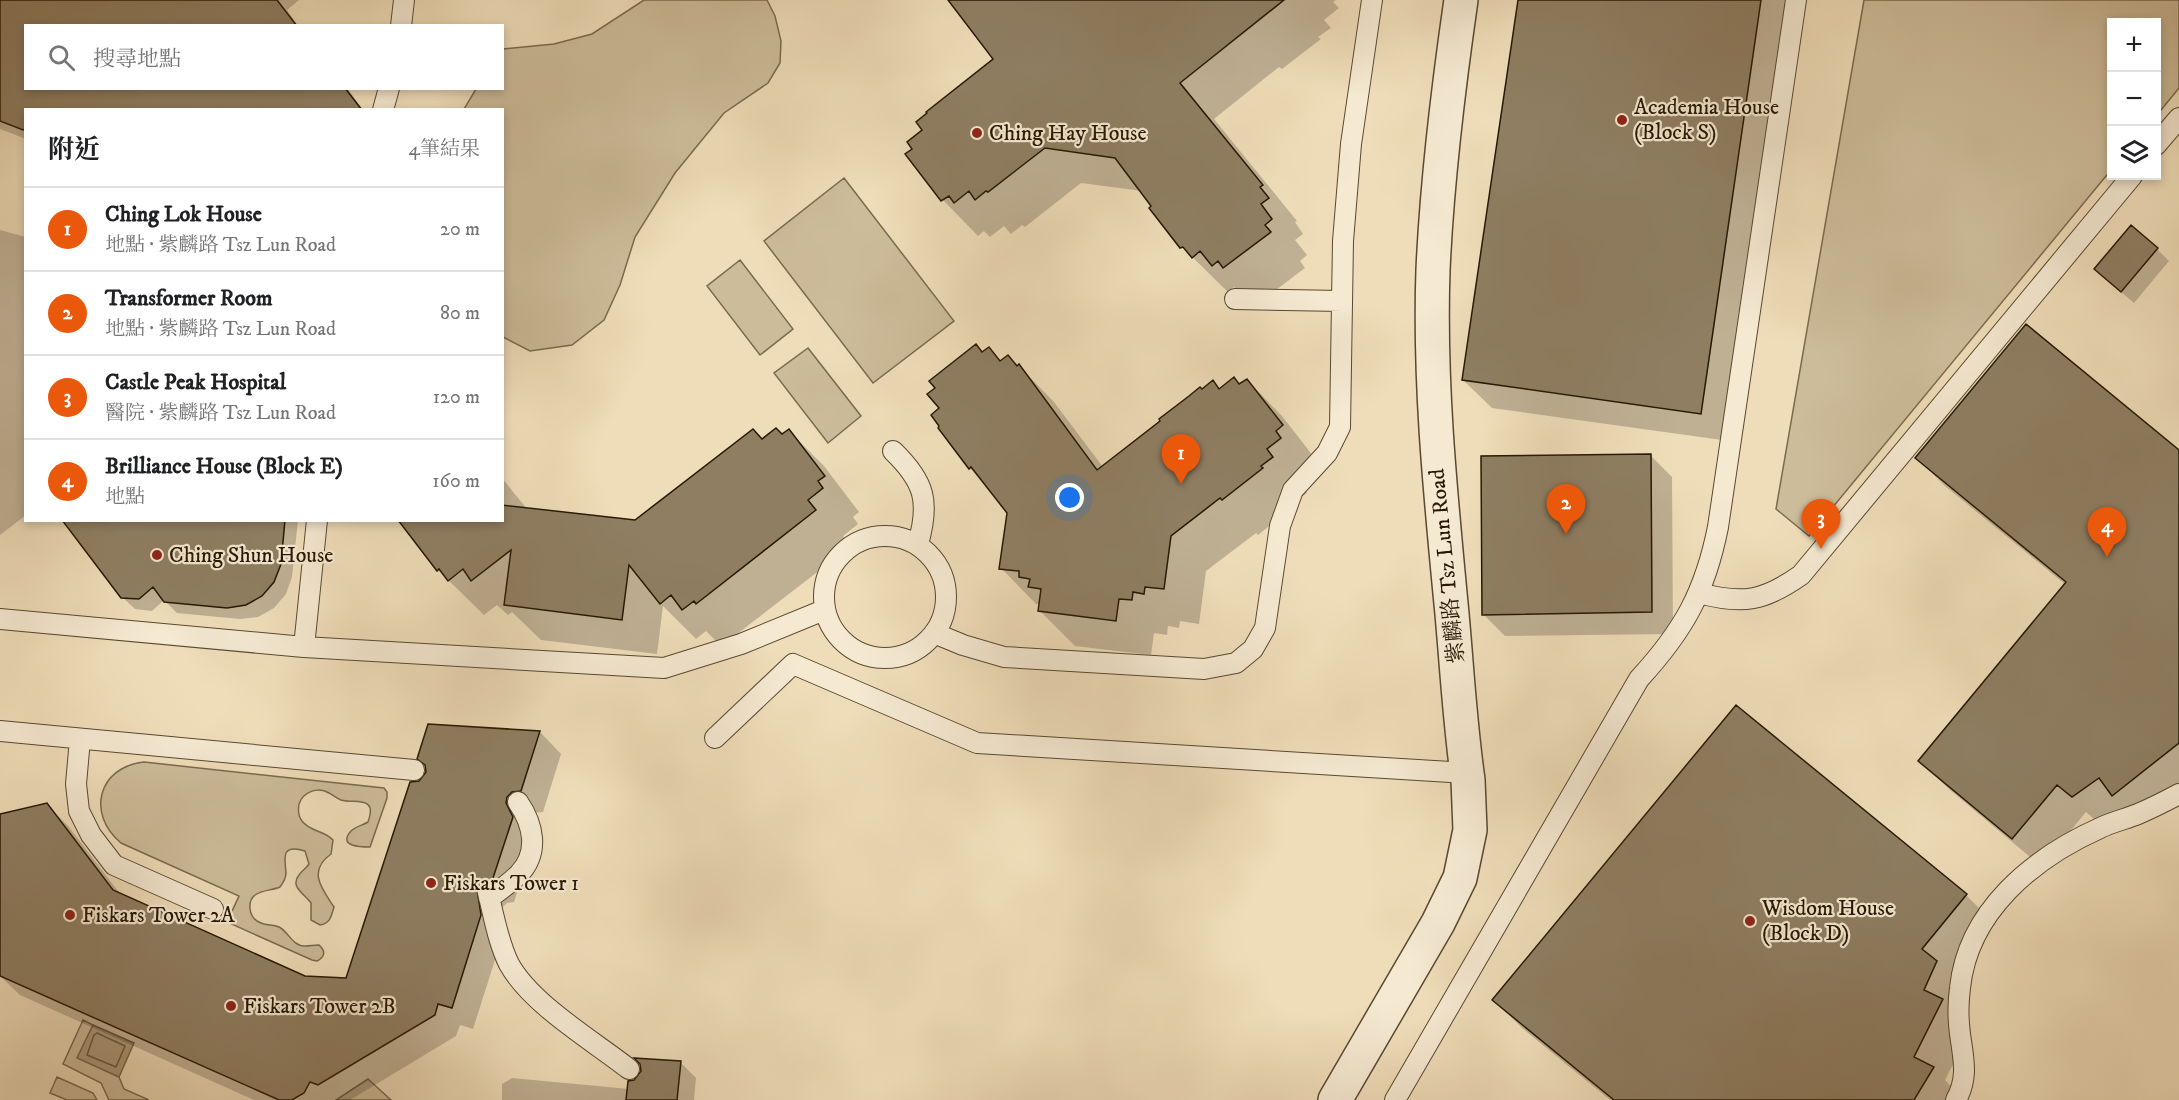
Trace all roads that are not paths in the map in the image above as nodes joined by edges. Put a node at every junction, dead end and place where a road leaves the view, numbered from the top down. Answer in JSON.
{"nodes":[{"id":1,"x":404,"y":0,"type":"edge"},
{"id":2,"x":1372,"y":0,"type":"edge"},
{"id":3,"x":1461,"y":0,"type":"edge"},
{"id":4,"x":1796,"y":0,"type":"edge"},
{"id":5,"x":401,"y":24,"type":"edge"},
{"id":6,"x":388,"y":90,"type":"edge"},
{"id":7,"x":384,"y":108,"type":"edge"},
{"id":8,"x":2179,"y":118,"type":"edge"},
{"id":9,"x":2161,"y":140,"type":"edge"},
{"id":10,"x":2129,"y":180,"type":"edge"},
{"id":11,"x":1235,"y":299,"type":"dead end"},
{"id":12,"x":1342,"y":301,"type":"junction"},
{"id":13,"x":893,"y":451,"type":"dead end"},
{"id":14,"x":317,"y":522,"type":"edge"},
{"id":15,"x":918,"y":544,"type":"junction"},
{"id":16,"x":1699,"y":593,"type":"junction"},
{"id":17,"x":824,"y":610,"type":"junction"},
{"id":18,"x":0,"y":619,"type":"edge"},
{"id":19,"x":934,"y":633,"type":"junction"},
{"id":20,"x":304,"y":647,"type":"junction"},
{"id":21,"x":0,"y":731,"type":"edge"},
{"id":22,"x":715,"y":738,"type":"dead end"},
{"id":23,"x":80,"y":739,"type":"junction"},
{"id":24,"x":414,"y":770,"type":"dead end"},
{"id":25,"x":1467,"y":773,"type":"junction"},
{"id":26,"x":2179,"y":794,"type":"edge"},
{"id":27,"x":518,"y":802,"type":"dead end"},
{"id":28,"x":213,"y":909,"type":"dead end"},
{"id":29,"x":629,"y":1069,"type":"dead end"},
{"id":30,"x":1335,"y":1100,"type":"edge"},
{"id":31,"x":1395,"y":1100,"type":"edge"},
{"id":32,"x":1956,"y":1100,"type":"edge"}],
"edges":[{"from":1,"to":5,"type":"lane"},
{"from":2,"to":12,"type":"lane"},
{"from":3,"to":25,"type":"street","name":"紫麟路 Tsz Lun Road"},
{"from":4,"to":16,"type":"lane"},
{"from":6,"to":7,"type":"lane"},
{"from":8,"to":9,"type":"lane"},
{"from":10,"to":16,"type":"lane"},
{"from":11,"to":12,"type":"lane"},
{"from":12,"to":19,"type":"lane"},
{"from":13,"to":15,"type":"lane"},
{"from":14,"to":20,"type":"lane"},
{"from":15,"to":17,"type":"lane"},
{"from":15,"to":19,"type":"lane"},
{"from":16,"to":31,"type":"lane"},
{"from":17,"to":19,"type":"lane"},
{"from":17,"to":20,"type":"lane"},
{"from":18,"to":20,"type":"lane"},
{"from":21,"to":23,"type":"lane"},
{"from":22,"to":25,"type":"lane"},
{"from":23,"to":24,"type":"lane"},
{"from":23,"to":28,"type":"lane"},
{"from":25,"to":30,"type":"street","name":"紫麟路 Tsz Lun Road"},
{"from":26,"to":32,"type":"lane"},
{"from":27,"to":29,"type":"lane"}]}
